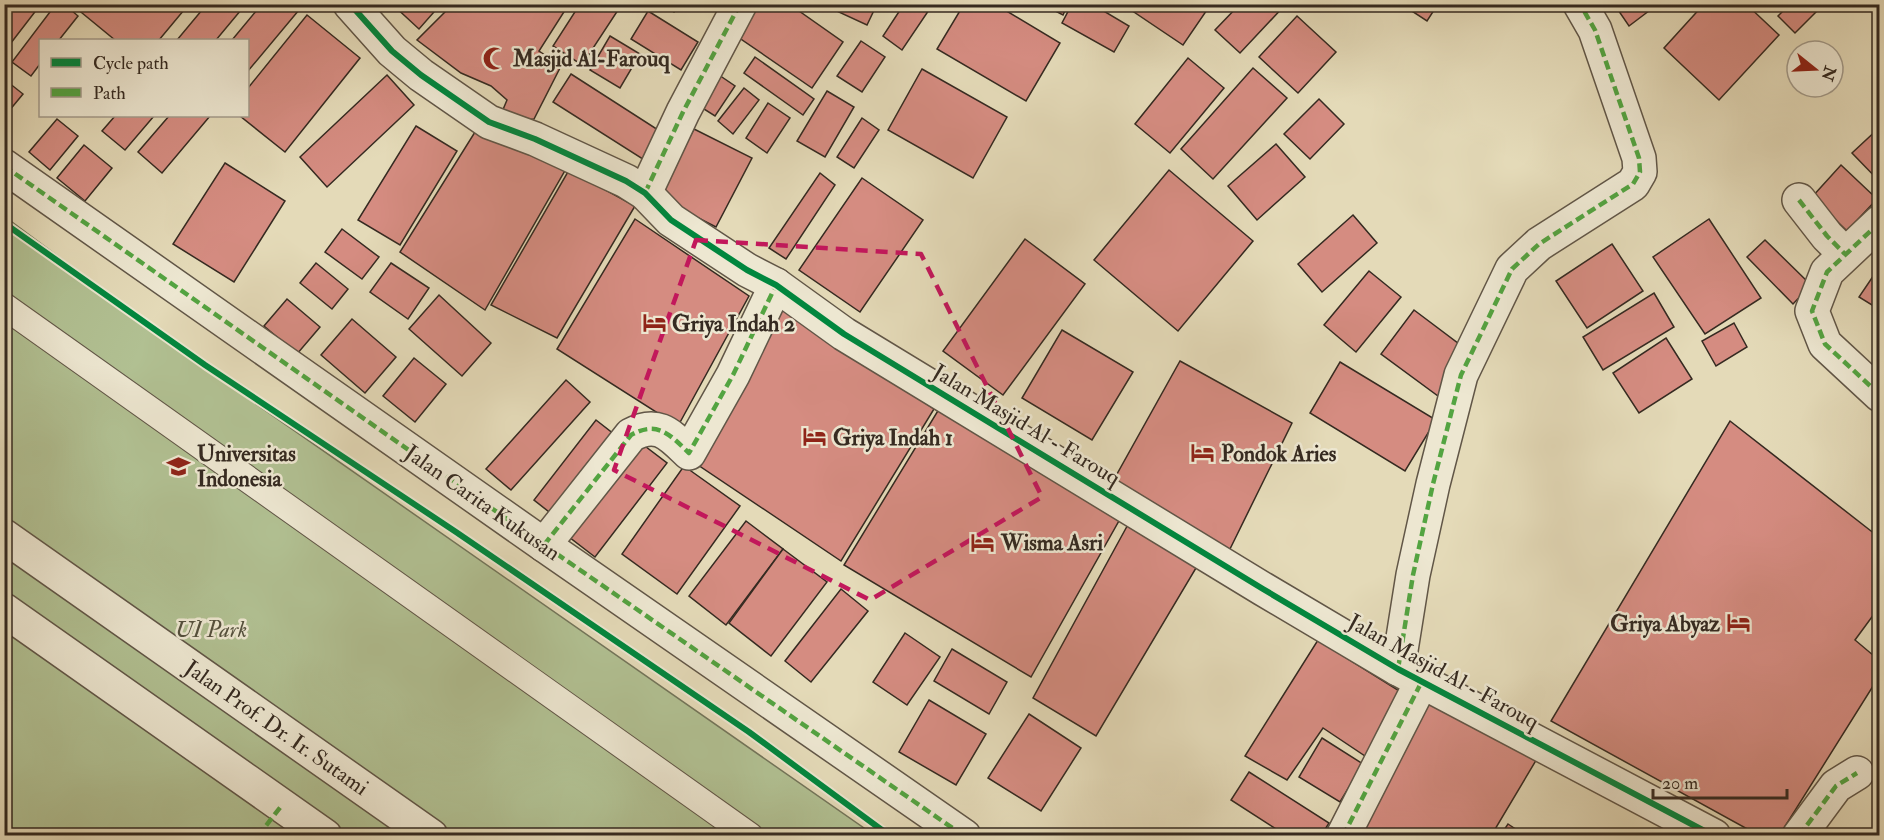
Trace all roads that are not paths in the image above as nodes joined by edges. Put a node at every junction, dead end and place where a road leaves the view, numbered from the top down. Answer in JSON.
{"nodes":[{"id":1,"x":350,"y":4,"type":"edge"},
{"id":2,"x":740,"y":4,"type":"edge"},
{"id":3,"x":1580,"y":4,"type":"edge"},
{"id":4,"x":4,"y":166,"type":"edge"},
{"id":5,"x":645,"y":193,"type":"junction"},
{"id":6,"x":1799,"y":200,"type":"dead end"},
{"id":7,"x":1880,"y":222,"type":"edge"},
{"id":8,"x":1845,"y":254,"type":"junction"},
{"id":9,"x":776,"y":285,"type":"junction"},
{"id":10,"x":4,"y":306,"type":"edge"},
{"id":11,"x":1880,"y":395,"type":"edge"},
{"id":12,"x":4,"y":536,"type":"edge"},
{"id":13,"x":544,"y":545,"type":"junction"},
{"id":14,"x":4,"y":610,"type":"edge"},
{"id":15,"x":1410,"y":675,"type":"junction"},
{"id":16,"x":1857,"y":773,"type":"dead end"},
{"id":17,"x":325,"y":836,"type":"edge"},
{"id":18,"x":431,"y":836,"type":"edge"},
{"id":19,"x":750,"y":836,"type":"edge"},
{"id":20,"x":964,"y":836,"type":"edge"},
{"id":21,"x":1343,"y":836,"type":"edge"},
{"id":22,"x":1714,"y":836,"type":"edge"},
{"id":23,"x":1799,"y":836,"type":"edge"}],
"edges":[{"from":1,"to":5,"type":"street","name":"Jalan Masjid Al - Farouq"},
{"from":2,"to":5,"type":"street"},
{"from":3,"to":15,"type":"street"},
{"from":4,"to":13,"type":"street","name":"Jalan Carita Kukusan"},
{"from":5,"to":9,"type":"street","name":"Jalan Masjid Al - Farouq"},
{"from":6,"to":8,"type":"street"},
{"from":7,"to":8,"type":"street"},
{"from":8,"to":11,"type":"street"},
{"from":9,"to":13,"type":"street"},
{"from":9,"to":15,"type":"street","name":"Jalan Masjid Al - Farouq"},
{"from":10,"to":19,"type":"lane"},
{"from":12,"to":18,"type":"street","name":"Jalan Prof. Dr. Ir. Sutami"},
{"from":13,"to":20,"type":"street","name":"Jalan Carita Kukusan"},
{"from":14,"to":17,"type":"street"},
{"from":15,"to":21,"type":"street"},
{"from":15,"to":22,"type":"street","name":"Jalan Masjid Al - Farouq"},
{"from":16,"to":23,"type":"street"}]}
